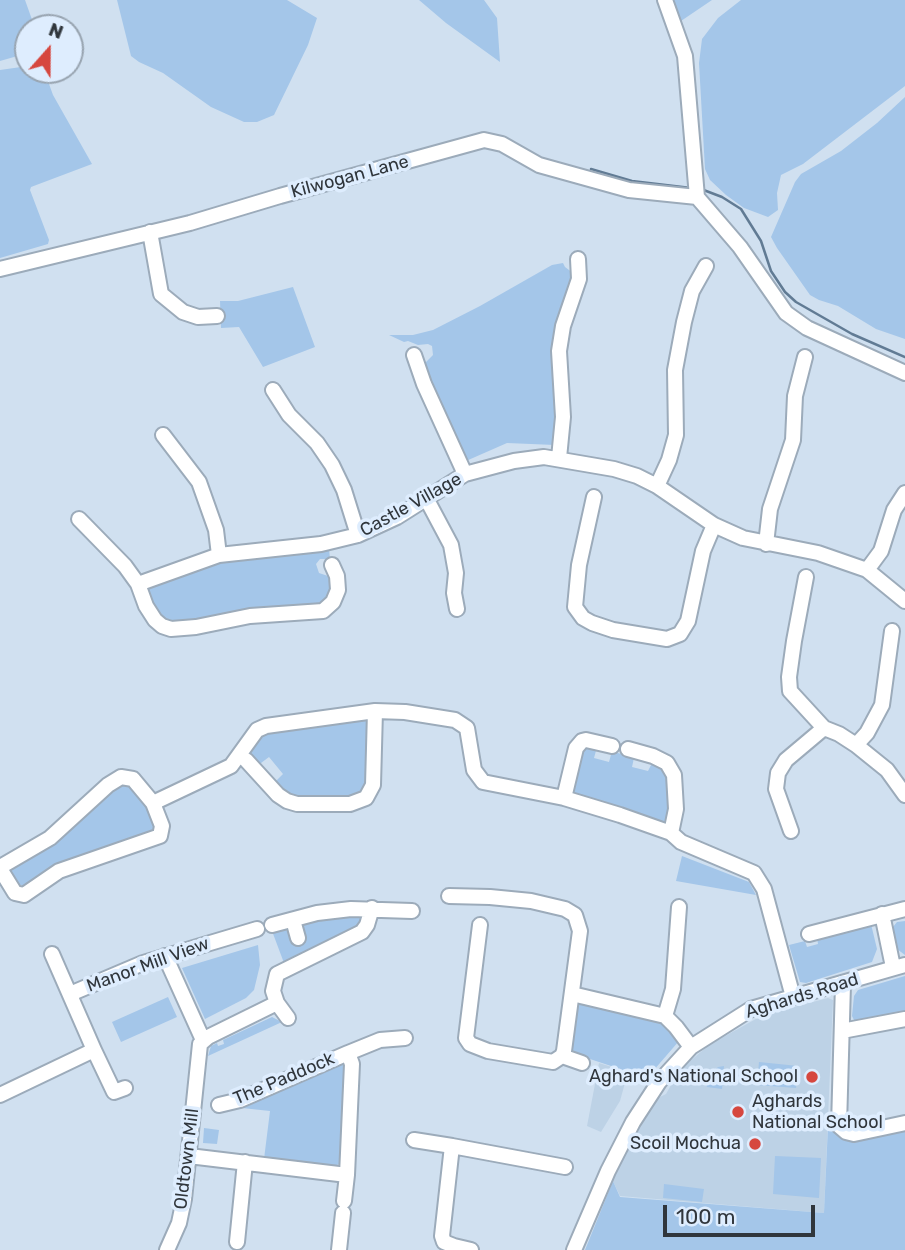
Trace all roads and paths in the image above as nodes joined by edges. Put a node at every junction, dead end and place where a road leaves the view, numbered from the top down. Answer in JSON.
{"nodes":[{"id":1,"x":665,"y":0,"type":"edge"},
{"id":2,"x":696,"y":190,"type":"junction"},
{"id":3,"x":150,"y":232,"type":"junction"},
{"id":4,"x":579,"y":259,"type":"dead end"},
{"id":5,"x":706,"y":266,"type":"dead end"},
{"id":6,"x":0,"y":269,"type":"edge"},
{"id":7,"x":217,"y":316,"type":"dead end"},
{"id":8,"x":414,"y":355,"type":"dead end"},
{"id":9,"x":805,"y":357,"type":"dead end"},
{"id":10,"x":905,"y":373,"type":"edge"},
{"id":11,"x":273,"y":390,"type":"dead end"},
{"id":12,"x":163,"y":435,"type":"dead end"},
{"id":13,"x":559,"y":458,"type":"junction"},
{"id":14,"x":465,"y":474,"type":"junction"},
{"id":15,"x":657,"y":485,"type":"junction"},
{"id":16,"x":905,"y":493,"type":"edge"},
{"id":17,"x":594,"y":497,"type":"dead end"},
{"id":18,"x":426,"y":498,"type":"junction"},
{"id":19,"x":79,"y":519,"type":"dead end"},
{"id":20,"x":714,"y":525,"type":"junction"},
{"id":21,"x":358,"y":536,"type":"junction"},
{"id":22,"x":766,"y":544,"type":"junction"},
{"id":23,"x":219,"y":555,"type":"junction"},
{"id":24,"x":332,"y":565,"type":"dead end"},
{"id":25,"x":867,"y":570,"type":"junction"},
{"id":26,"x":806,"y":577,"type":"dead end"},
{"id":27,"x":138,"y":584,"type":"junction"},
{"id":28,"x":905,"y":601,"type":"edge"},
{"id":29,"x":457,"y":609,"type":"dead end"},
{"id":30,"x":892,"y":631,"type":"dead end"},
{"id":31,"x":375,"y":711,"type":"junction"},
{"id":32,"x":824,"y":728,"type":"junction"},
{"id":33,"x":856,"y":745,"type":"junction"},
{"id":34,"x":612,"y":746,"type":"dead end"},
{"id":35,"x":628,"y":749,"type":"dead end"},
{"id":36,"x":246,"y":760,"type":"dead end"},
{"id":37,"x":905,"y":795,"type":"edge"},
{"id":38,"x":564,"y":798,"type":"junction"},
{"id":39,"x":152,"y":803,"type":"junction"},
{"id":40,"x":791,"y":831,"type":"dead end"},
{"id":41,"x":671,"y":833,"type":"junction"},
{"id":42,"x":449,"y":896,"type":"dead end"},
{"id":43,"x":679,"y":907,"type":"dead end"},
{"id":44,"x":372,"y":908,"type":"junction"},
{"id":45,"x":905,"y":909,"type":"edge"},
{"id":46,"x":412,"y":911,"type":"dead end"},
{"id":47,"x":882,"y":914,"type":"junction"},
{"id":48,"x":293,"y":920,"type":"junction"},
{"id":49,"x":272,"y":925,"type":"dead end"},
{"id":50,"x":480,"y":926,"type":"dead end"},
{"id":51,"x":257,"y":929,"type":"dead end"},
{"id":52,"x":808,"y":934,"type":"dead end"},
{"id":53,"x":298,"y":938,"type":"dead end"},
{"id":54,"x":52,"y":954,"type":"dead end"},
{"id":55,"x":165,"y":956,"type":"junction"},
{"id":56,"x":899,"y":966,"type":"edge"},
{"id":57,"x":842,"y":984,"type":"junction"},
{"id":58,"x":70,"y":994,"type":"junction"},
{"id":59,"x":572,"y":994,"type":"junction"},
{"id":60,"x":793,"y":997,"type":"junction"},
{"id":61,"x":277,"y":1003,"type":"junction"},
{"id":62,"x":665,"y":1016,"type":"junction"},
{"id":63,"x":288,"y":1018,"type":"dead end"},
{"id":64,"x":905,"y":1019,"type":"edge"},
{"id":65,"x":842,"y":1031,"type":"junction"},
{"id":66,"x":405,"y":1038,"type":"dead end"},
{"id":67,"x":203,"y":1040,"type":"junction"},
{"id":68,"x":691,"y":1047,"type":"junction"},
{"id":69,"x":94,"y":1050,"type":"junction"},
{"id":70,"x":348,"y":1053,"type":"junction"},
{"id":71,"x":562,"y":1056,"type":"junction"},
{"id":72,"x":582,"y":1063,"type":"dead end"},
{"id":73,"x":125,"y":1088,"type":"dead end"},
{"id":74,"x":1,"y":1092,"type":"edge"},
{"id":75,"x":219,"y":1105,"type":"dead end"},
{"id":76,"x":905,"y":1124,"type":"edge"},
{"id":77,"x":414,"y":1140,"type":"dead end"},
{"id":78,"x":452,"y":1146,"type":"junction"},
{"id":79,"x":189,"y":1156,"type":"junction"},
{"id":80,"x":245,"y":1162,"type":"junction"},
{"id":81,"x":565,"y":1167,"type":"dead end"},
{"id":82,"x":347,"y":1175,"type":"junction"},
{"id":83,"x":237,"y":1242,"type":"dead end"},
{"id":84,"x":444,"y":1246,"type":"edge"},
{"id":85,"x":167,"y":1250,"type":"edge"},
{"id":86,"x":339,"y":1250,"type":"edge"},
{"id":87,"x":471,"y":1250,"type":"edge"},
{"id":88,"x":574,"y":1250,"type":"edge"}],
"edges":[{"from":1,"to":2,"type":"street"},
{"from":2,"to":3,"type":"street","name":"Kilwogan Lane"},
{"from":2,"to":10,"type":"street"},
{"from":3,"to":6,"type":"street","name":"Kilwogan Lane"},
{"from":3,"to":7,"type":"street"},
{"from":4,"to":13,"type":"street"},
{"from":5,"to":15,"type":"street"},
{"from":8,"to":14,"type":"street"},
{"from":9,"to":22,"type":"street"},
{"from":11,"to":21,"type":"street"},
{"from":12,"to":23,"type":"street"},
{"from":13,"to":14,"type":"street","name":"Castle Village"},
{"from":13,"to":15,"type":"street","name":"Castle Village"},
{"from":14,"to":18,"type":"street","name":"Castle Village"},
{"from":15,"to":20,"type":"street","name":"Castle Village"},
{"from":16,"to":25,"type":"street"},
{"from":17,"to":20,"type":"street"},
{"from":18,"to":21,"type":"street","name":"Castle Village"},
{"from":18,"to":29,"type":"street"},
{"from":19,"to":27,"type":"street"},
{"from":20,"to":22,"type":"street","name":"Castle Village"},
{"from":21,"to":23,"type":"street","name":"Castle Village"},
{"from":22,"to":25,"type":"street","name":"Castle Village"},
{"from":23,"to":27,"type":"street","name":"Castle Village"},
{"from":24,"to":27,"type":"street"},
{"from":25,"to":28,"type":"street","name":"Castle Village"},
{"from":26,"to":32,"type":"street"},
{"from":30,"to":33,"type":"street"},
{"from":31,"to":36,"type":"street"},
{"from":31,"to":38,"type":"street"},
{"from":31,"to":39,"type":"street"},
{"from":32,"to":33,"type":"street"},
{"from":32,"to":40,"type":"street"},
{"from":33,"to":37,"type":"street"},
{"from":34,"to":38,"type":"street"},
{"from":35,"to":41,"type":"street"},
{"from":38,"to":41,"type":"street"},
{"from":39,"to":39,"type":"street"},
{"from":41,"to":60,"type":"street"},
{"from":42,"to":59,"type":"street"},
{"from":43,"to":62,"type":"street"},
{"from":44,"to":46,"type":"street"},
{"from":44,"to":48,"type":"street"},
{"from":44,"to":61,"type":"street"},
{"from":45,"to":47,"type":"street"},
{"from":47,"to":52,"type":"street"},
{"from":47,"to":56,"type":"street"},
{"from":48,"to":49,"type":"street"},
{"from":48,"to":53,"type":"street"},
{"from":50,"to":71,"type":"street"},
{"from":51,"to":55,"type":"street","name":"Manor Mill View"},
{"from":54,"to":58,"type":"street","name":"Manor Mill View"},
{"from":55,"to":58,"type":"street","name":"Manor Mill View"},
{"from":55,"to":67,"type":"street"},
{"from":56,"to":57,"type":"street","name":"Aghards Road"},
{"from":57,"to":60,"type":"street","name":"Aghards Road"},
{"from":57,"to":65,"type":"street"},
{"from":58,"to":69,"type":"street","name":"Manor Mill View"},
{"from":59,"to":62,"type":"street"},
{"from":59,"to":71,"type":"street"},
{"from":60,"to":68,"type":"street","name":"Aghards Road"},
{"from":61,"to":63,"type":"street"},
{"from":61,"to":67,"type":"street"},
{"from":62,"to":68,"type":"street"},
{"from":64,"to":65,"type":"street"},
{"from":65,"to":76,"type":"street"},
{"from":66,"to":70,"type":"street","name":"The Paddock"},
{"from":67,"to":79,"type":"street","name":"Oldtown Mill"},
{"from":68,"to":88,"type":"street","name":"Aghards Road"},
{"from":69,"to":73,"type":"street","name":"Manor Mill View"},
{"from":69,"to":74,"type":"street"},
{"from":70,"to":75,"type":"street","name":"The Paddock"},
{"from":70,"to":82,"type":"street","name":"The Paddock"},
{"from":71,"to":72,"type":"street"},
{"from":77,"to":78,"type":"street"},
{"from":78,"to":81,"type":"street"},
{"from":78,"to":84,"type":"street"},
{"from":79,"to":80,"type":"street"},
{"from":79,"to":85,"type":"street","name":"Oldtown Mill"},
{"from":80,"to":82,"type":"street"},
{"from":80,"to":83,"type":"street"},
{"from":82,"to":86,"type":"street","name":"The Paddock"},
{"from":84,"to":87,"type":"street"}]}
